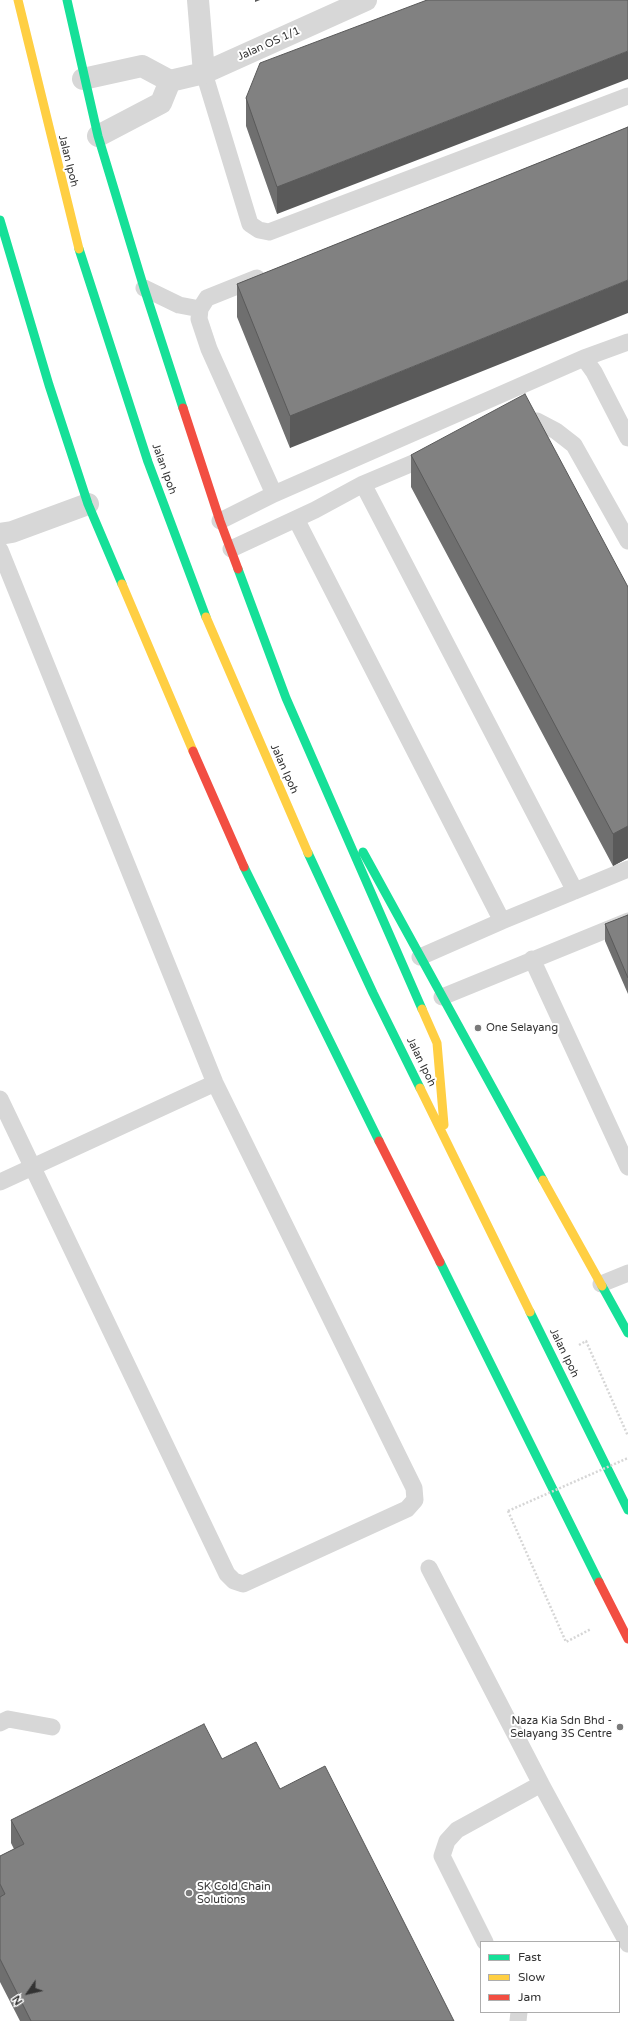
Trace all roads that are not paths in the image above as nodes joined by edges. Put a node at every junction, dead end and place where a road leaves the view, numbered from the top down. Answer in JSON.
{"nodes":[{"id":1,"x":18,"y":0,"type":"edge"},
{"id":2,"x":67,"y":0,"type":"edge"},
{"id":3,"x":198,"y":0,"type":"edge"},
{"id":4,"x":364,"y":0,"type":"edge"},
{"id":5,"x":204,"y":73,"type":"junction"},
{"id":6,"x":83,"y":79,"type":"junction"},
{"id":7,"x":170,"y":81,"type":"junction"},
{"id":8,"x":628,"y":96,"type":"edge"},
{"id":9,"x":98,"y":136,"type":"junction"},
{"id":10,"x":0,"y":220,"type":"edge"},
{"id":11,"x":273,"y":273,"type":"edge"},
{"id":12,"x":144,"y":288,"type":"junction"},
{"id":13,"x":200,"y":309,"type":"junction"},
{"id":14,"x":628,"y":342,"type":"edge"},
{"id":15,"x":584,"y":358,"type":"junction"},
{"id":16,"x":503,"y":424,"type":"edge"},
{"id":17,"x":628,"y":438,"type":"edge"},
{"id":18,"x":448,"y":448,"type":"edge"},
{"id":19,"x":363,"y":484,"type":"junction"},
{"id":20,"x":274,"y":494,"type":"junction"},
{"id":21,"x":88,"y":504,"type":"junction"},
{"id":22,"x":296,"y":519,"type":"junction"},
{"id":23,"x":220,"y":520,"type":"junction"},
{"id":24,"x":0,"y":534,"type":"edge"},
{"id":25,"x":628,"y":541,"type":"edge"},
{"id":26,"x":231,"y":549,"type":"junction"},
{"id":27,"x":0,"y":550,"type":"edge"},
{"id":28,"x":317,"y":768,"type":"junction"},
{"id":29,"x":628,"y":869,"type":"edge"},
{"id":30,"x":575,"y":891,"type":"junction"},
{"id":31,"x":502,"y":921,"type":"junction"},
{"id":32,"x":626,"y":922,"type":"edge"},
{"id":33,"x":420,"y":957,"type":"junction"},
{"id":34,"x":532,"y":959,"type":"junction"},
{"id":35,"x":442,"y":997,"type":"junction"},
{"id":36,"x":215,"y":1083,"type":"junction"},
{"id":37,"x":0,"y":1100,"type":"edge"},
{"id":38,"x":445,"y":1137,"type":"junction"},
{"id":39,"x":32,"y":1167,"type":"junction"},
{"id":40,"x":628,"y":1167,"type":"edge"},
{"id":41,"x":0,"y":1182,"type":"edge"},
{"id":42,"x":628,"y":1273,"type":"edge"},
{"id":43,"x":601,"y":1284,"type":"junction"},
{"id":44,"x":628,"y":1333,"type":"edge"},
{"id":45,"x":628,"y":1510,"type":"edge"},
{"id":46,"x":429,"y":1568,"type":"dead end"},
{"id":47,"x":628,"y":1639,"type":"edge"},
{"id":48,"x":0,"y":1723,"type":"edge"},
{"id":49,"x":52,"y":1727,"type":"dead end"},
{"id":50,"x":541,"y":1784,"type":"junction"},
{"id":51,"x":484,"y":1941,"type":"edge"},
{"id":52,"x":628,"y":1944,"type":"edge"}],
"edges":[{"from":1,"to":38,"type":"main road","name":"Jalan Ipoh"},
{"from":2,"to":6,"type":"main road"},
{"from":3,"to":5,"type":"street"},
{"from":4,"to":5,"type":"street","name":"Jalan OS 1/1"},
{"from":5,"to":7,"type":"street","name":"Jalan OS 1/1"},
{"from":5,"to":8,"type":"lane"},
{"from":6,"to":7,"type":"street"},
{"from":6,"to":9,"type":"main road"},
{"from":7,"to":9,"type":"street"},
{"from":9,"to":12,"type":"main road"},
{"from":10,"to":21,"type":"main road"},
{"from":11,"to":13,"type":"lane"},
{"from":12,"to":13,"type":"lane"},
{"from":12,"to":23,"type":"main road"},
{"from":13,"to":20,"type":"lane"},
{"from":14,"to":15,"type":"lane"},
{"from":15,"to":17,"type":"lane"},
{"from":15,"to":20,"type":"lane"},
{"from":16,"to":25,"type":"lane"},
{"from":18,"to":19,"type":"lane"},
{"from":19,"to":22,"type":"lane"},
{"from":19,"to":30,"type":"lane"},
{"from":20,"to":23,"type":"lane"},
{"from":21,"to":24,"type":"street"},
{"from":21,"to":47,"type":"main road"},
{"from":22,"to":26,"type":"lane"},
{"from":22,"to":31,"type":"lane"},
{"from":23,"to":26,"type":"main road"},
{"from":26,"to":28,"type":"main road"},
{"from":27,"to":36,"type":"lane"},
{"from":28,"to":33,"type":"main road"},
{"from":28,"to":38,"type":"main road"},
{"from":29,"to":30,"type":"lane"},
{"from":30,"to":31,"type":"lane"},
{"from":31,"to":33,"type":"lane"},
{"from":32,"to":34,"type":"lane"},
{"from":33,"to":35,"type":"main road"},
{"from":34,"to":35,"type":"lane"},
{"from":34,"to":40,"type":"lane"},
{"from":35,"to":43,"type":"main road"},
{"from":36,"to":39,"type":"lane"},
{"from":36,"to":39,"type":"lane"},
{"from":37,"to":39,"type":"lane"},
{"from":38,"to":45,"type":"main road","name":"Jalan Ipoh"},
{"from":39,"to":41,"type":"lane"},
{"from":42,"to":43,"type":"lane"},
{"from":43,"to":44,"type":"main road"},
{"from":46,"to":50,"type":"lane"},
{"from":48,"to":49,"type":"lane"},
{"from":50,"to":51,"type":"lane"},
{"from":50,"to":52,"type":"lane"}]}
